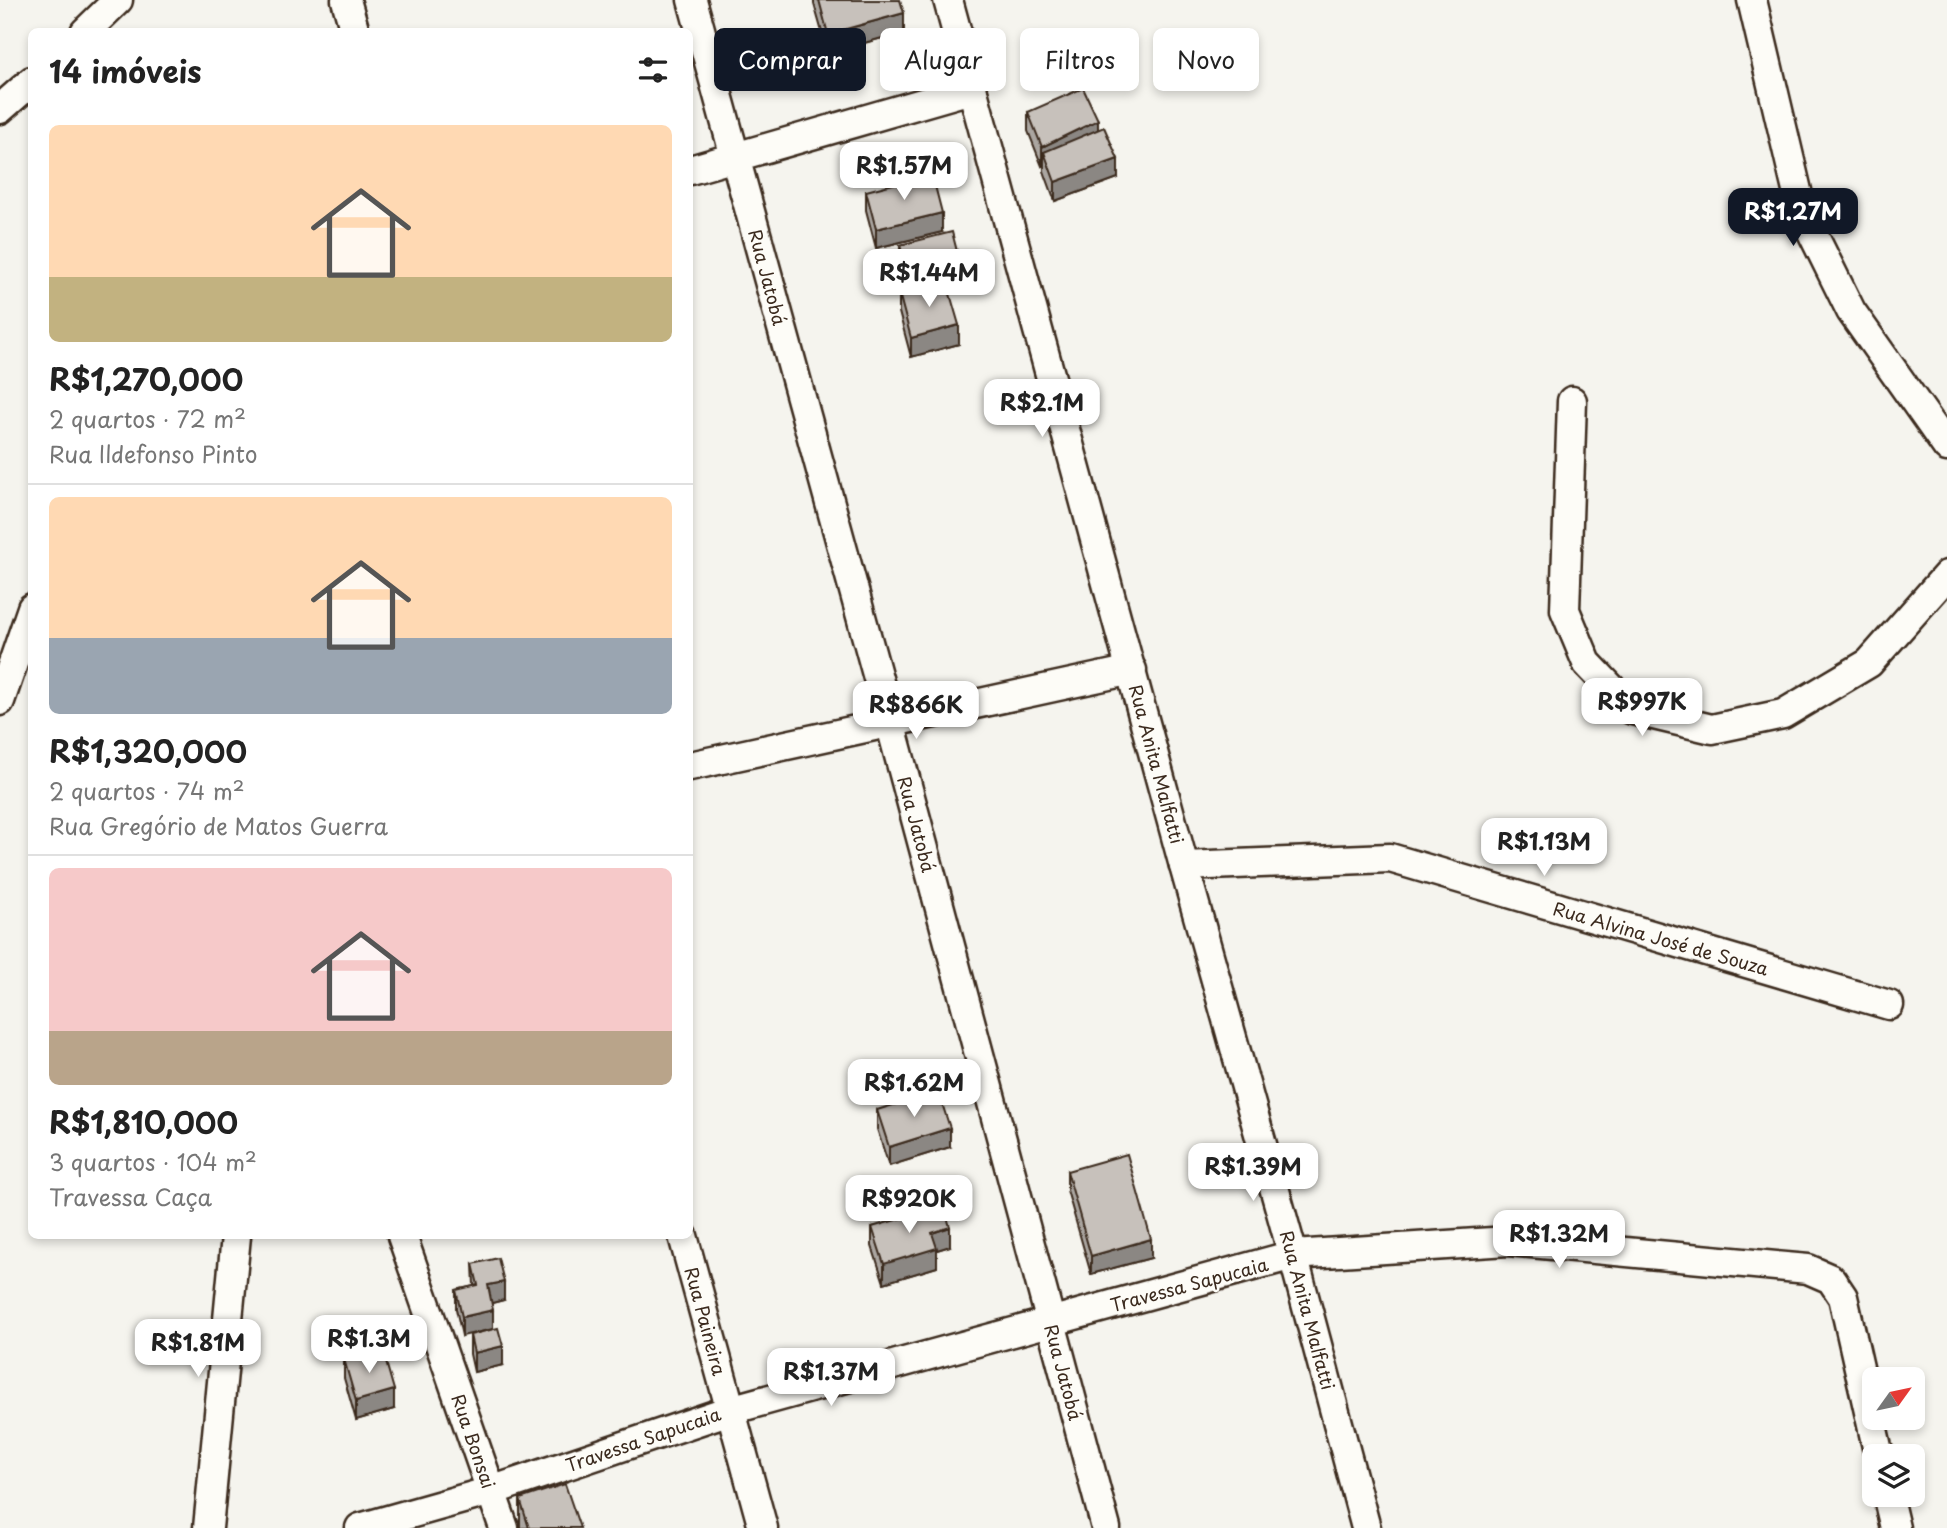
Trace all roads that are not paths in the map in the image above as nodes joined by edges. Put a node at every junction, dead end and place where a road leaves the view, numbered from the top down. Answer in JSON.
{"nodes":[{"id":1,"x":118,"y":0,"type":"edge"},
{"id":2,"x":346,"y":0,"type":"edge"},
{"id":3,"x":692,"y":0,"type":"edge"},
{"id":4,"x":948,"y":0,"type":"edge"},
{"id":5,"x":1752,"y":0,"type":"edge"},
{"id":6,"x":89,"y":28,"type":"edge"},
{"id":7,"x":354,"y":28,"type":"edge"},
{"id":8,"x":955,"y":28,"type":"edge"},
{"id":9,"x":28,"y":84,"type":"edge"},
{"id":10,"x":964,"y":91,"type":"edge"},
{"id":11,"x":972,"y":91,"type":"edge"},
{"id":12,"x":0,"y":108,"type":"edge"},
{"id":13,"x":736,"y":158,"type":"junction"},
{"id":14,"x":693,"y":169,"type":"edge"},
{"id":15,"x":1572,"y":401,"type":"dead end"},
{"id":16,"x":1947,"y":447,"type":"edge"},
{"id":17,"x":1947,"y":575,"type":"edge"},
{"id":18,"x":28,"y":620,"type":"edge"},
{"id":19,"x":1132,"y":670,"type":"junction"},
{"id":20,"x":0,"y":701,"type":"edge"},
{"id":21,"x":890,"y":722,"type":"junction"},
{"id":22,"x":693,"y":765,"type":"edge"},
{"id":23,"x":1184,"y":866,"type":"junction"},
{"id":24,"x":1889,"y":1005,"type":"dead end"},
{"id":25,"x":236,"y":1239,"type":"edge"},
{"id":26,"x":403,"y":1239,"type":"edge"},
{"id":27,"x":684,"y":1239,"type":"edge"},
{"id":28,"x":1293,"y":1255,"type":"junction"},
{"id":29,"x":1051,"y":1322,"type":"junction"},
{"id":30,"x":730,"y":1410,"type":"junction"},
{"id":31,"x":1876,"y":1444,"type":"edge"},
{"id":32,"x":491,"y":1491,"type":"junction"},
{"id":33,"x":1890,"y":1507,"type":"edge"},
{"id":34,"x":208,"y":1528,"type":"edge"},
{"id":35,"x":359,"y":1528,"type":"edge"},
{"id":36,"x":504,"y":1528,"type":"edge"},
{"id":37,"x":763,"y":1528,"type":"edge"},
{"id":38,"x":1106,"y":1528,"type":"edge"},
{"id":39,"x":1366,"y":1528,"type":"edge"},
{"id":40,"x":1895,"y":1528,"type":"edge"}],
"edges":[{"from":1,"to":6,"type":"street"},
{"from":2,"to":7,"type":"street"},
{"from":3,"to":13,"type":"street","name":"Rua Jatobá"},
{"from":4,"to":8,"type":"street","name":"Rua Anita Malfatti"},
{"from":5,"to":16,"type":"street"},
{"from":9,"to":12,"type":"street"},
{"from":10,"to":13,"type":"street"},
{"from":11,"to":19,"type":"street","name":"Rua Anita Malfatti"},
{"from":13,"to":14,"type":"street"},
{"from":13,"to":21,"type":"street","name":"Rua Jatobá"},
{"from":15,"to":17,"type":"street"},
{"from":18,"to":20,"type":"street"},
{"from":19,"to":21,"type":"street"},
{"from":19,"to":23,"type":"street","name":"Rua Anita Malfatti"},
{"from":21,"to":22,"type":"street"},
{"from":21,"to":29,"type":"street","name":"Rua Jatobá"},
{"from":23,"to":24,"type":"street","name":"Rua Alvina José de Souza"},
{"from":23,"to":28,"type":"street","name":"Rua Anita Malfatti"},
{"from":25,"to":34,"type":"street"},
{"from":26,"to":32,"type":"street","name":"Rua Bonsai"},
{"from":27,"to":30,"type":"street","name":"Rua Paineira"},
{"from":28,"to":29,"type":"street","name":"Travessa Sapucaia"},
{"from":28,"to":31,"type":"street","name":"Travessa Sapucaia"},
{"from":28,"to":39,"type":"street","name":"Rua Anita Malfatti"},
{"from":29,"to":30,"type":"street","name":"Travessa Sapucaia"},
{"from":29,"to":38,"type":"street","name":"Rua Jatobá"},
{"from":30,"to":32,"type":"street","name":"Travessa Sapucaia"},
{"from":30,"to":37,"type":"street","name":"Rua Paineira"},
{"from":32,"to":35,"type":"street","name":"Travessa Sapucaia"},
{"from":32,"to":36,"type":"street","name":"Rua Bonsai"},
{"from":33,"to":40,"type":"street"}]}
